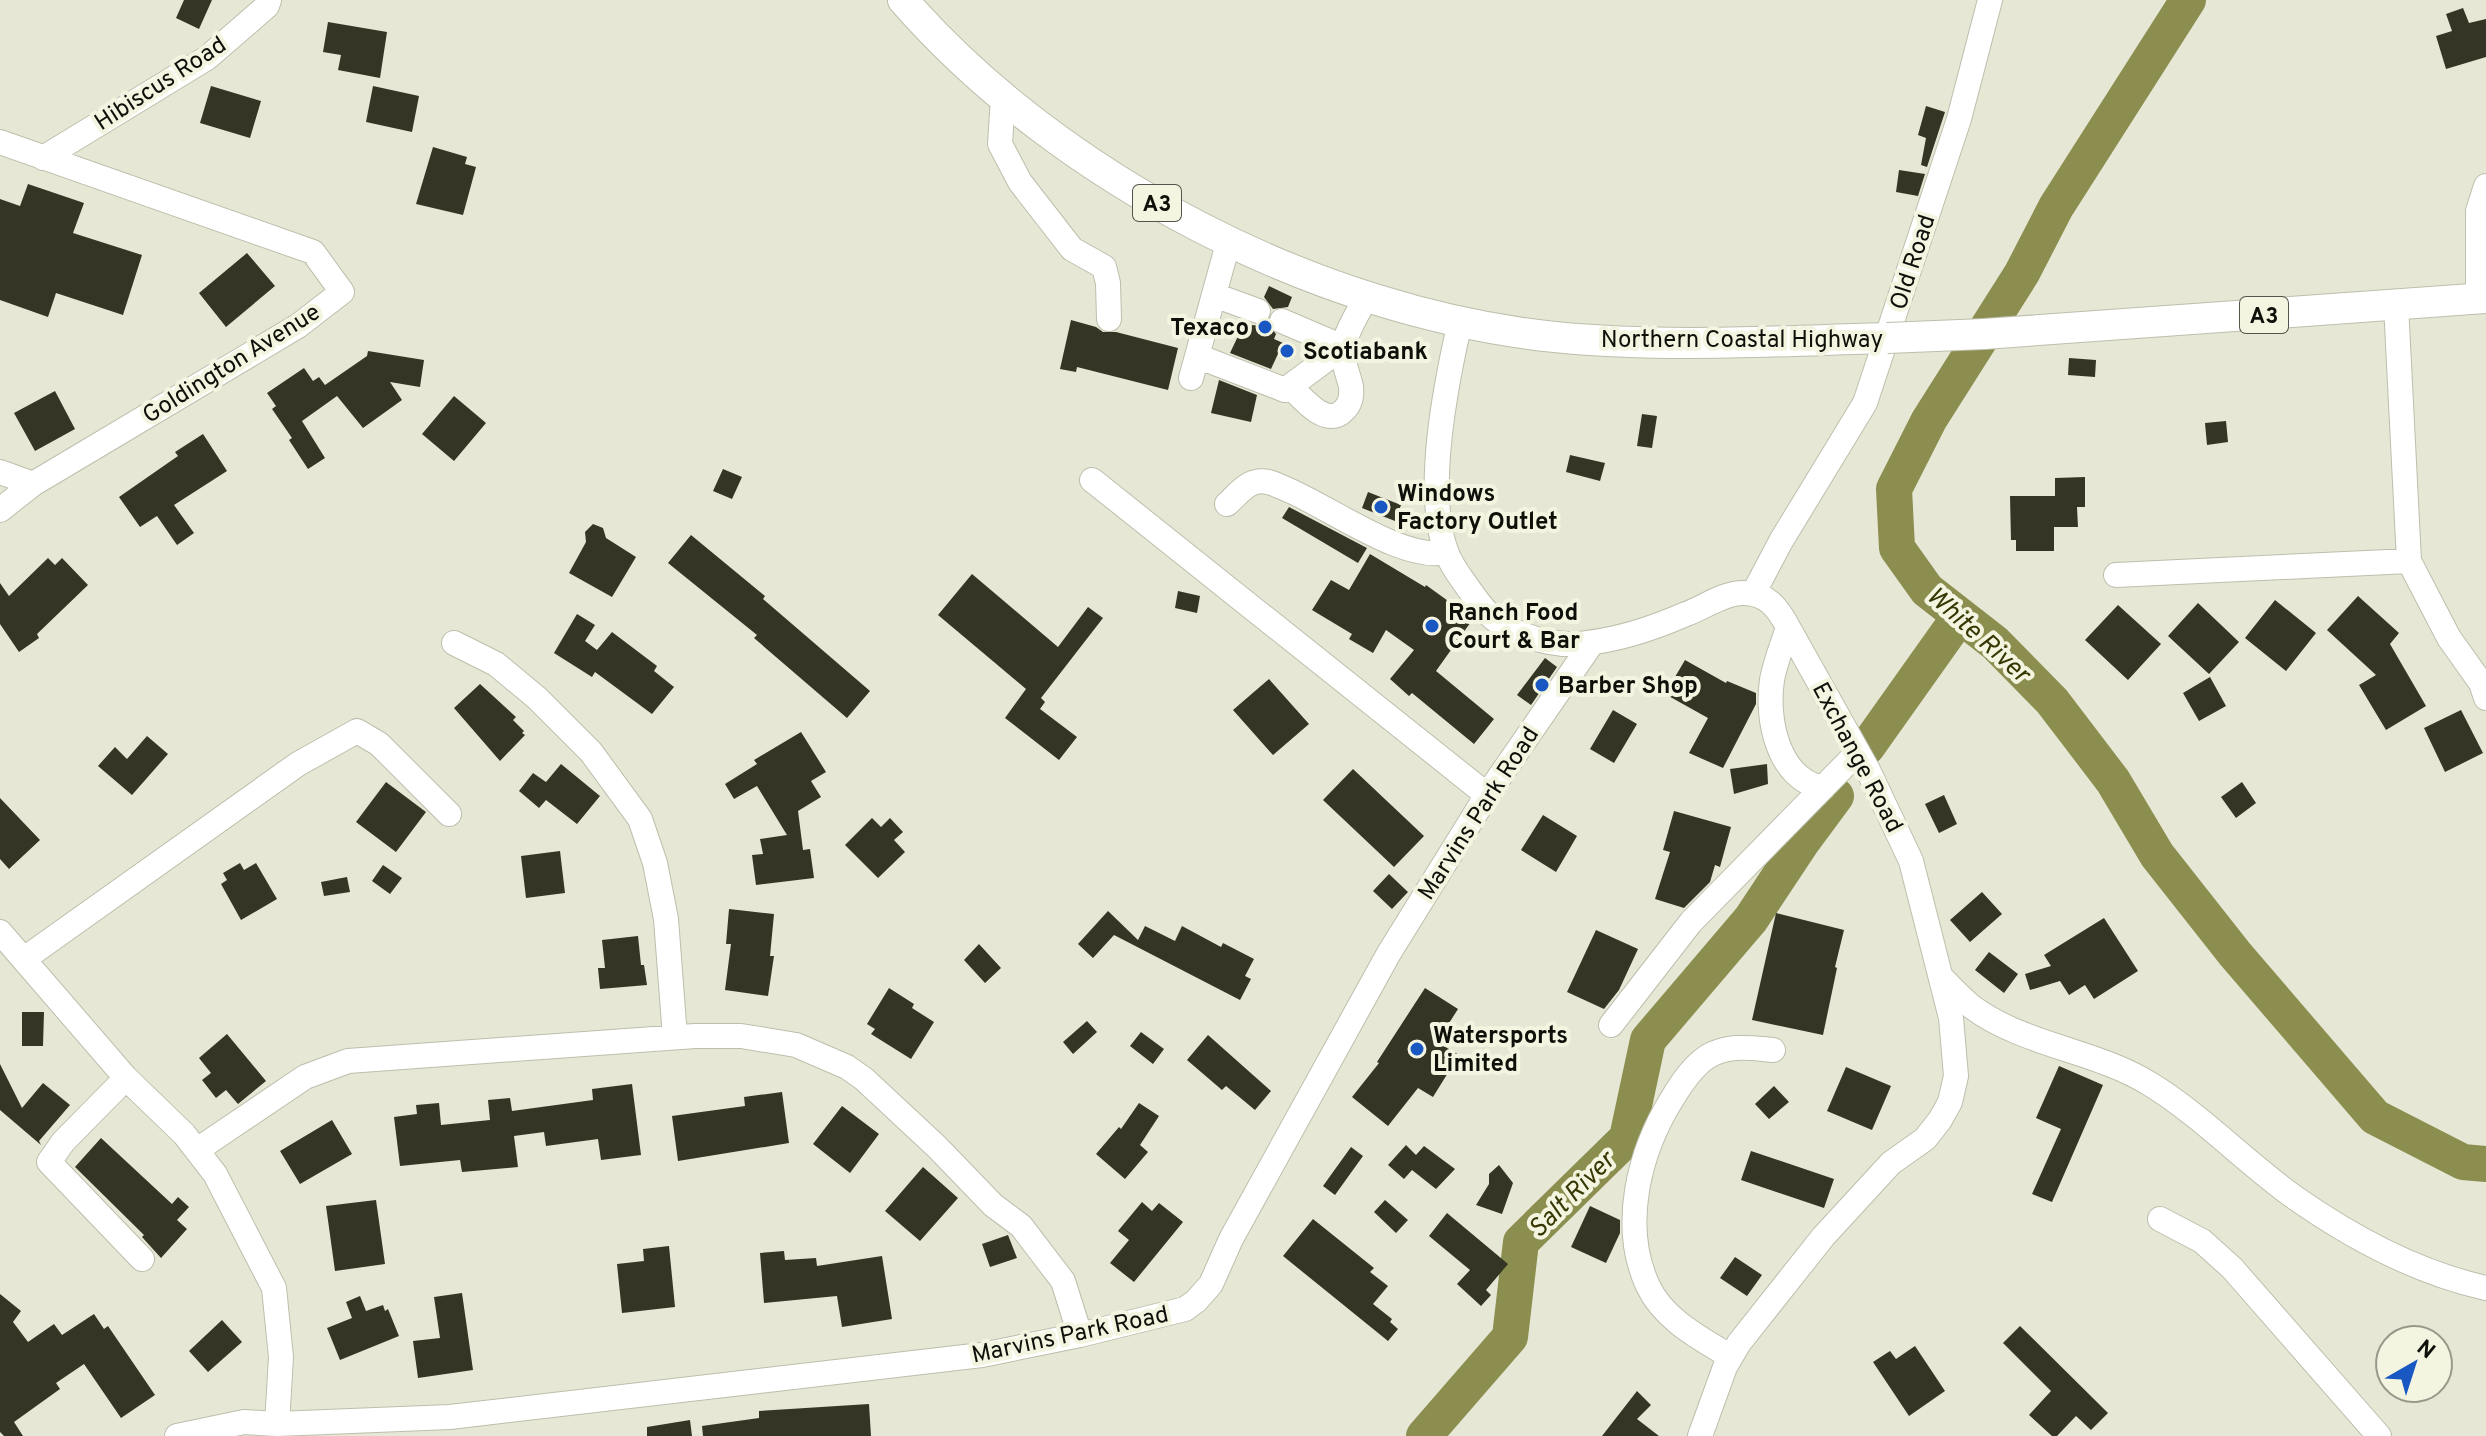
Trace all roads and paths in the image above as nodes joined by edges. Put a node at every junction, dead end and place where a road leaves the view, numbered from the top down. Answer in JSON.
{"nodes":[{"id":1,"x":269,"y":0,"type":"edge"},
{"id":2,"x":903,"y":0,"type":"edge"},
{"id":3,"x":1990,"y":0,"type":"edge"},
{"id":4,"x":1003,"y":97,"type":"junction"},
{"id":5,"x":0,"y":142,"type":"edge"},
{"id":6,"x":43,"y":158,"type":"junction"},
{"id":7,"x":2486,"y":186,"type":"edge"},
{"id":8,"x":1229,"y":240,"type":"junction"},
{"id":9,"x":1214,"y":295,"type":"junction"},
{"id":10,"x":1366,"y":297,"type":"junction"},
{"id":11,"x":2482,"y":298,"type":"edge"},
{"id":12,"x":2396,"y":305,"type":"junction"},
{"id":13,"x":1258,"y":311,"type":"dead end"},
{"id":14,"x":1109,"y":319,"type":"dead end"},
{"id":15,"x":1282,"y":321,"type":"dead end"},
{"id":16,"x":1460,"y":322,"type":"junction"},
{"id":17,"x":1343,"y":347,"type":"junction"},
{"id":18,"x":1291,"y":387,"type":"junction"},
{"id":19,"x":0,"y":472,"type":"edge"},
{"id":20,"x":1092,"y":480,"type":"dead end"},
{"id":21,"x":33,"y":484,"type":"junction"},
{"id":22,"x":1227,"y":504,"type":"dead end"},
{"id":23,"x":0,"y":510,"type":"edge"},
{"id":24,"x":1446,"y":552,"type":"junction"},
{"id":25,"x":2409,"y":561,"type":"junction"},
{"id":26,"x":2116,"y":575,"type":"dead end"},
{"id":27,"x":1753,"y":594,"type":"junction"},
{"id":28,"x":1788,"y":627,"type":"junction"},
{"id":29,"x":454,"y":643,"type":"dead end"},
{"id":30,"x":1592,"y":643,"type":"junction"},
{"id":31,"x":2486,"y":698,"type":"edge"},
{"id":32,"x":1858,"y":752,"type":"junction"},
{"id":33,"x":1823,"y":788,"type":"junction"},
{"id":34,"x":1487,"y":795,"type":"junction"},
{"id":35,"x":449,"y":814,"type":"dead end"},
{"id":36,"x":0,"y":932,"type":"edge"},
{"id":37,"x":24,"y":959,"type":"junction"},
{"id":38,"x":1939,"y":975,"type":"junction"},
{"id":39,"x":1611,"y":1025,"type":"dead end"},
{"id":40,"x":675,"y":1037,"type":"junction"},
{"id":41,"x":1773,"y":1050,"type":"dead end"},
{"id":42,"x":126,"y":1078,"type":"junction"},
{"id":43,"x":197,"y":1150,"type":"junction"},
{"id":44,"x":2160,"y":1219,"type":"dead end"},
{"id":45,"x":142,"y":1259,"type":"dead end"},
{"id":46,"x":2486,"y":1288,"type":"edge"},
{"id":47,"x":1080,"y":1335,"type":"junction"},
{"id":48,"x":1731,"y":1357,"type":"junction"},
{"id":49,"x":277,"y":1424,"type":"junction"},
{"id":50,"x":398,"y":1429,"type":"edge"},
{"id":51,"x":177,"y":1436,"type":"edge"},
{"id":52,"x":1700,"y":1436,"type":"edge"},
{"id":53,"x":2379,"y":1436,"type":"edge"}],
"edges":[{"from":1,"to":6,"type":"street","name":"Hibiscus Road"},
{"from":2,"to":4,"type":"main road","name":"Northern Coastal Highway","number":"A3"},
{"from":3,"to":27,"type":"street","name":"Old Road"},
{"from":4,"to":8,"type":"main road","name":"Northern Coastal Highway","number":"A3"},
{"from":4,"to":14,"type":"street"},
{"from":5,"to":6,"type":"street","name":"Goldington Avenue"},
{"from":6,"to":21,"type":"street","name":"Goldington Avenue"},
{"from":7,"to":11,"type":"street"},
{"from":8,"to":9,"type":"street"},
{"from":8,"to":10,"type":"main road","name":"Northern Coastal Highway","number":"A3"},
{"from":9,"to":13,"type":"street"},
{"from":9,"to":18,"type":"street"},
{"from":10,"to":16,"type":"main road","name":"Northern Coastal Highway","number":"A3"},
{"from":10,"to":17,"type":"street"},
{"from":11,"to":12,"type":"main road","name":"Northern Coastal Highway","number":"A3"},
{"from":12,"to":16,"type":"main road","name":"Northern Coastal Highway","number":"A3","bridge":true},
{"from":12,"to":25,"type":"street"},
{"from":15,"to":17,"type":"street"},
{"from":16,"to":24,"type":"street"},
{"from":17,"to":18,"type":"street"},
{"from":17,"to":18,"type":"street"},
{"from":19,"to":21,"type":"street"},
{"from":20,"to":34,"type":"street"},
{"from":21,"to":23,"type":"street","name":"Goldington Avenue"},
{"from":22,"to":24,"type":"street"},
{"from":24,"to":30,"type":"street"},
{"from":25,"to":26,"type":"street"},
{"from":25,"to":31,"type":"street"},
{"from":27,"to":28,"type":"street","name":"Exchange Road"},
{"from":27,"to":30,"type":"street"},
{"from":28,"to":32,"type":"street","name":"Exchange Road"},
{"from":28,"to":33,"type":"street"},
{"from":29,"to":40,"type":"street"},
{"from":30,"to":34,"type":"street","name":"Marvins Park Road"},
{"from":32,"to":33,"type":"street"},
{"from":32,"to":38,"type":"street","name":"Exchange Road"},
{"from":33,"to":39,"type":"street"},
{"from":34,"to":47,"type":"street","name":"Marvins Park Road"},
{"from":35,"to":37,"type":"street"},
{"from":36,"to":37,"type":"street"},
{"from":37,"to":42,"type":"street"},
{"from":38,"to":46,"type":"street"},
{"from":38,"to":48,"type":"street","name":"Exchange Road"},
{"from":40,"to":43,"type":"street"},
{"from":40,"to":47,"type":"street"},
{"from":41,"to":48,"type":"street"},
{"from":42,"to":43,"type":"street"},
{"from":42,"to":45,"type":"street"},
{"from":43,"to":49,"type":"street"},
{"from":44,"to":53,"type":"street"},
{"from":47,"to":50,"type":"street","name":"Marvins Park Road"},
{"from":48,"to":52,"type":"street","name":"Exchange Road"},
{"from":49,"to":50,"type":"street","name":"Marvins Park Road"},
{"from":49,"to":51,"type":"street","name":"Marvins Park Road"}]}
